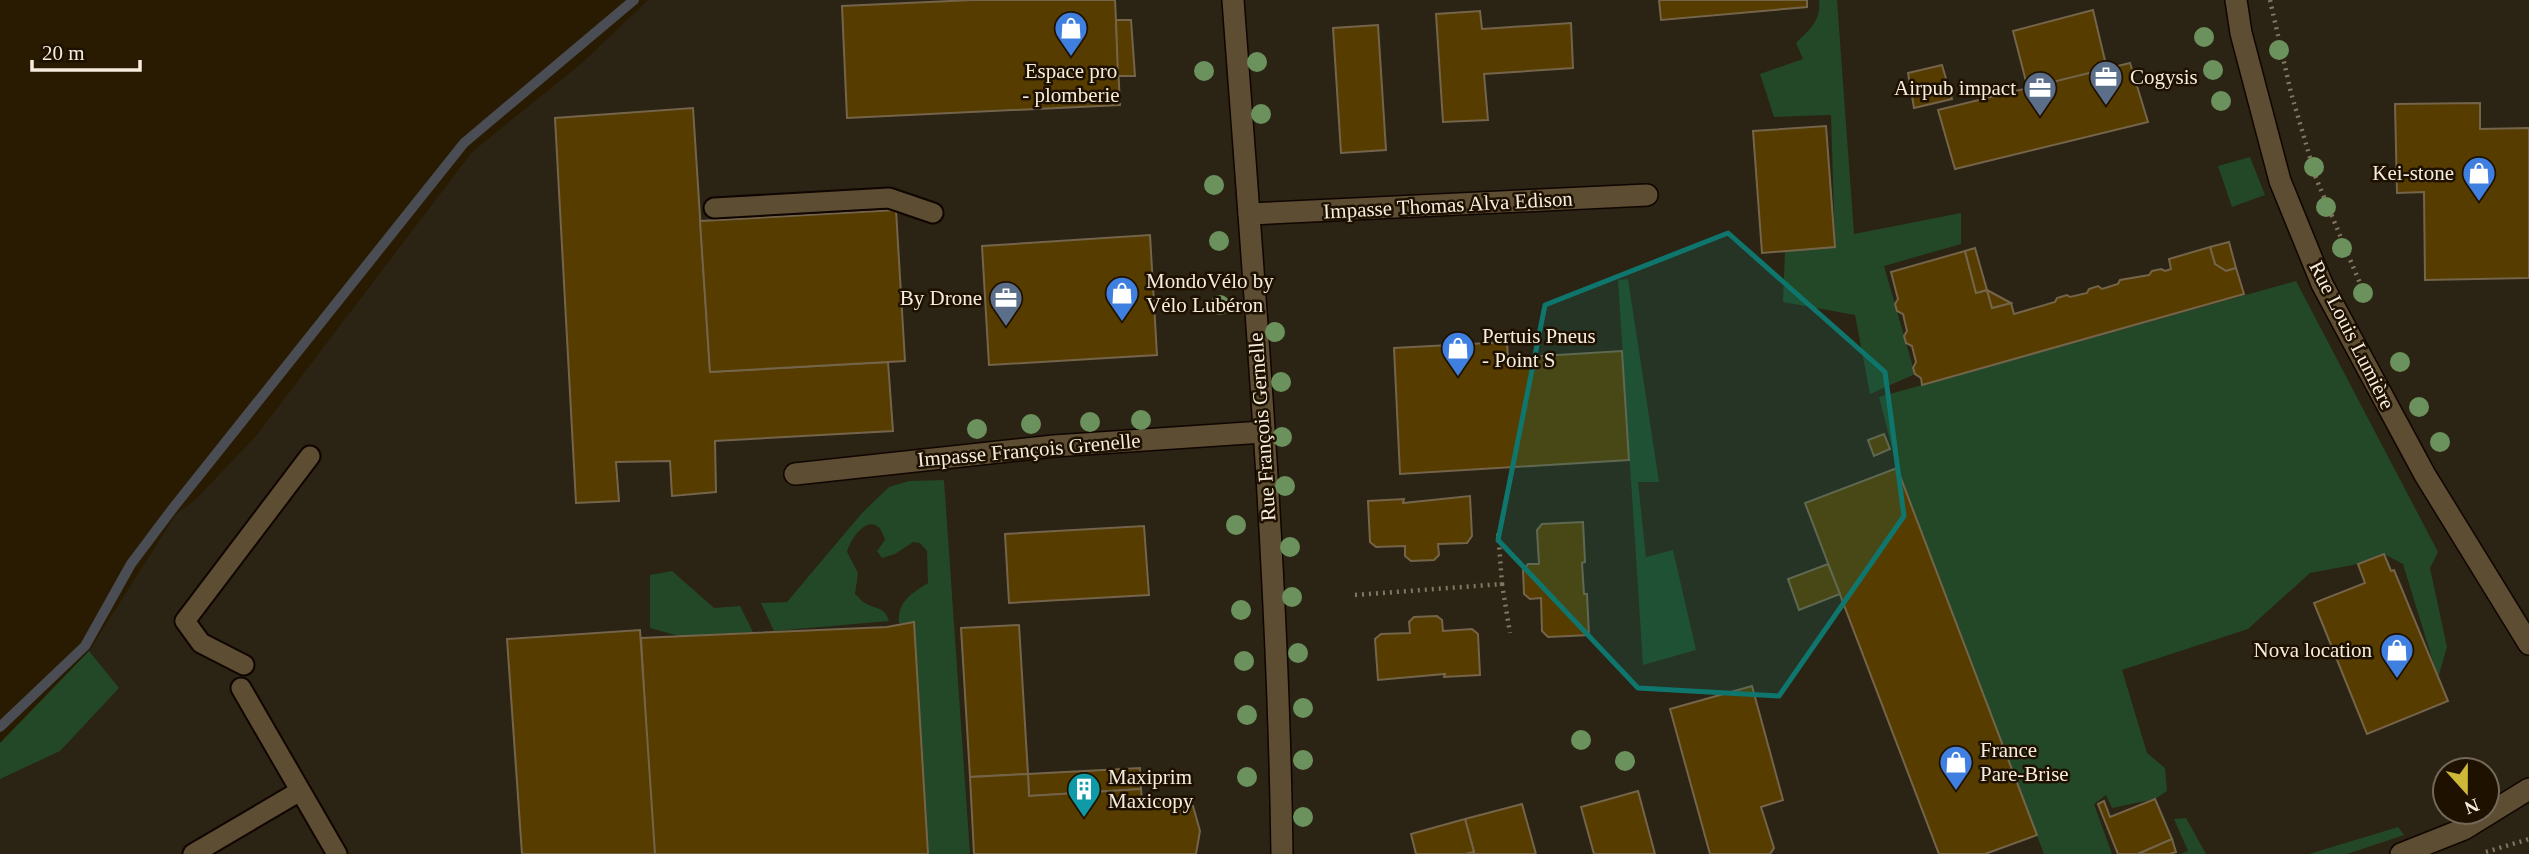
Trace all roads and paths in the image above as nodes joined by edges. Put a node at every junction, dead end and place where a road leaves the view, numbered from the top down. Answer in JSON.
{"nodes":[{"id":1,"x":1233,"y":0,"type":"edge"},
{"id":2,"x":2236,"y":0,"type":"edge"},
{"id":3,"x":2270,"y":0,"type":"edge"},
{"id":4,"x":1647,"y":195,"type":"dead end"},
{"id":5,"x":714,"y":208,"type":"dead end"},
{"id":6,"x":933,"y":213,"type":"dead end"},
{"id":7,"x":1249,"y":214,"type":"junction"},
{"id":8,"x":2370,"y":307,"type":"dead end"},
{"id":9,"x":1263,"y":432,"type":"junction"},
{"id":10,"x":310,"y":456,"type":"dead end"},
{"id":11,"x":795,"y":474,"type":"dead end"},
{"id":12,"x":1498,"y":531,"type":"dead end"},
{"id":13,"x":1502,"y":583,"type":"junction"},
{"id":14,"x":1355,"y":595,"type":"dead end"},
{"id":15,"x":1510,"y":634,"type":"dead end"},
{"id":16,"x":2529,"y":644,"type":"edge"},
{"id":17,"x":244,"y":665,"type":"dead end"},
{"id":18,"x":241,"y":688,"type":"dead end"},
{"id":19,"x":2529,"y":789,"type":"edge"},
{"id":20,"x":300,"y":790,"type":"junction"},
{"id":21,"x":2529,"y":839,"type":"edge"},
{"id":22,"x":193,"y":854,"type":"edge"},
{"id":23,"x":337,"y":854,"type":"edge"},
{"id":24,"x":1282,"y":854,"type":"edge"},
{"id":25,"x":2401,"y":854,"type":"edge"},
{"id":26,"x":2481,"y":854,"type":"edge"}],
"edges":[{"from":1,"to":7,"type":"street","name":"Rue François Gernelle"},
{"from":2,"to":16,"type":"street","name":"Rue Louis Lumière"},
{"from":3,"to":8,"type":"path"},
{"from":4,"to":7,"type":"street","name":"Impasse Thomas Alva Edison"},
{"from":5,"to":6,"type":"lane"},
{"from":7,"to":9,"type":"street","name":"Rue François Gernelle"},
{"from":9,"to":11,"type":"street","name":"Impasse François Grenelle"},
{"from":9,"to":24,"type":"street","name":"Rue François Gernelle"},
{"from":10,"to":17,"type":"lane"},
{"from":12,"to":13,"type":"path"},
{"from":13,"to":14,"type":"path"},
{"from":13,"to":15,"type":"path"},
{"from":18,"to":20,"type":"lane"},
{"from":19,"to":25,"type":"street"},
{"from":20,"to":22,"type":"lane"},
{"from":20,"to":23,"type":"lane"},
{"from":21,"to":26,"type":"path"}]}
